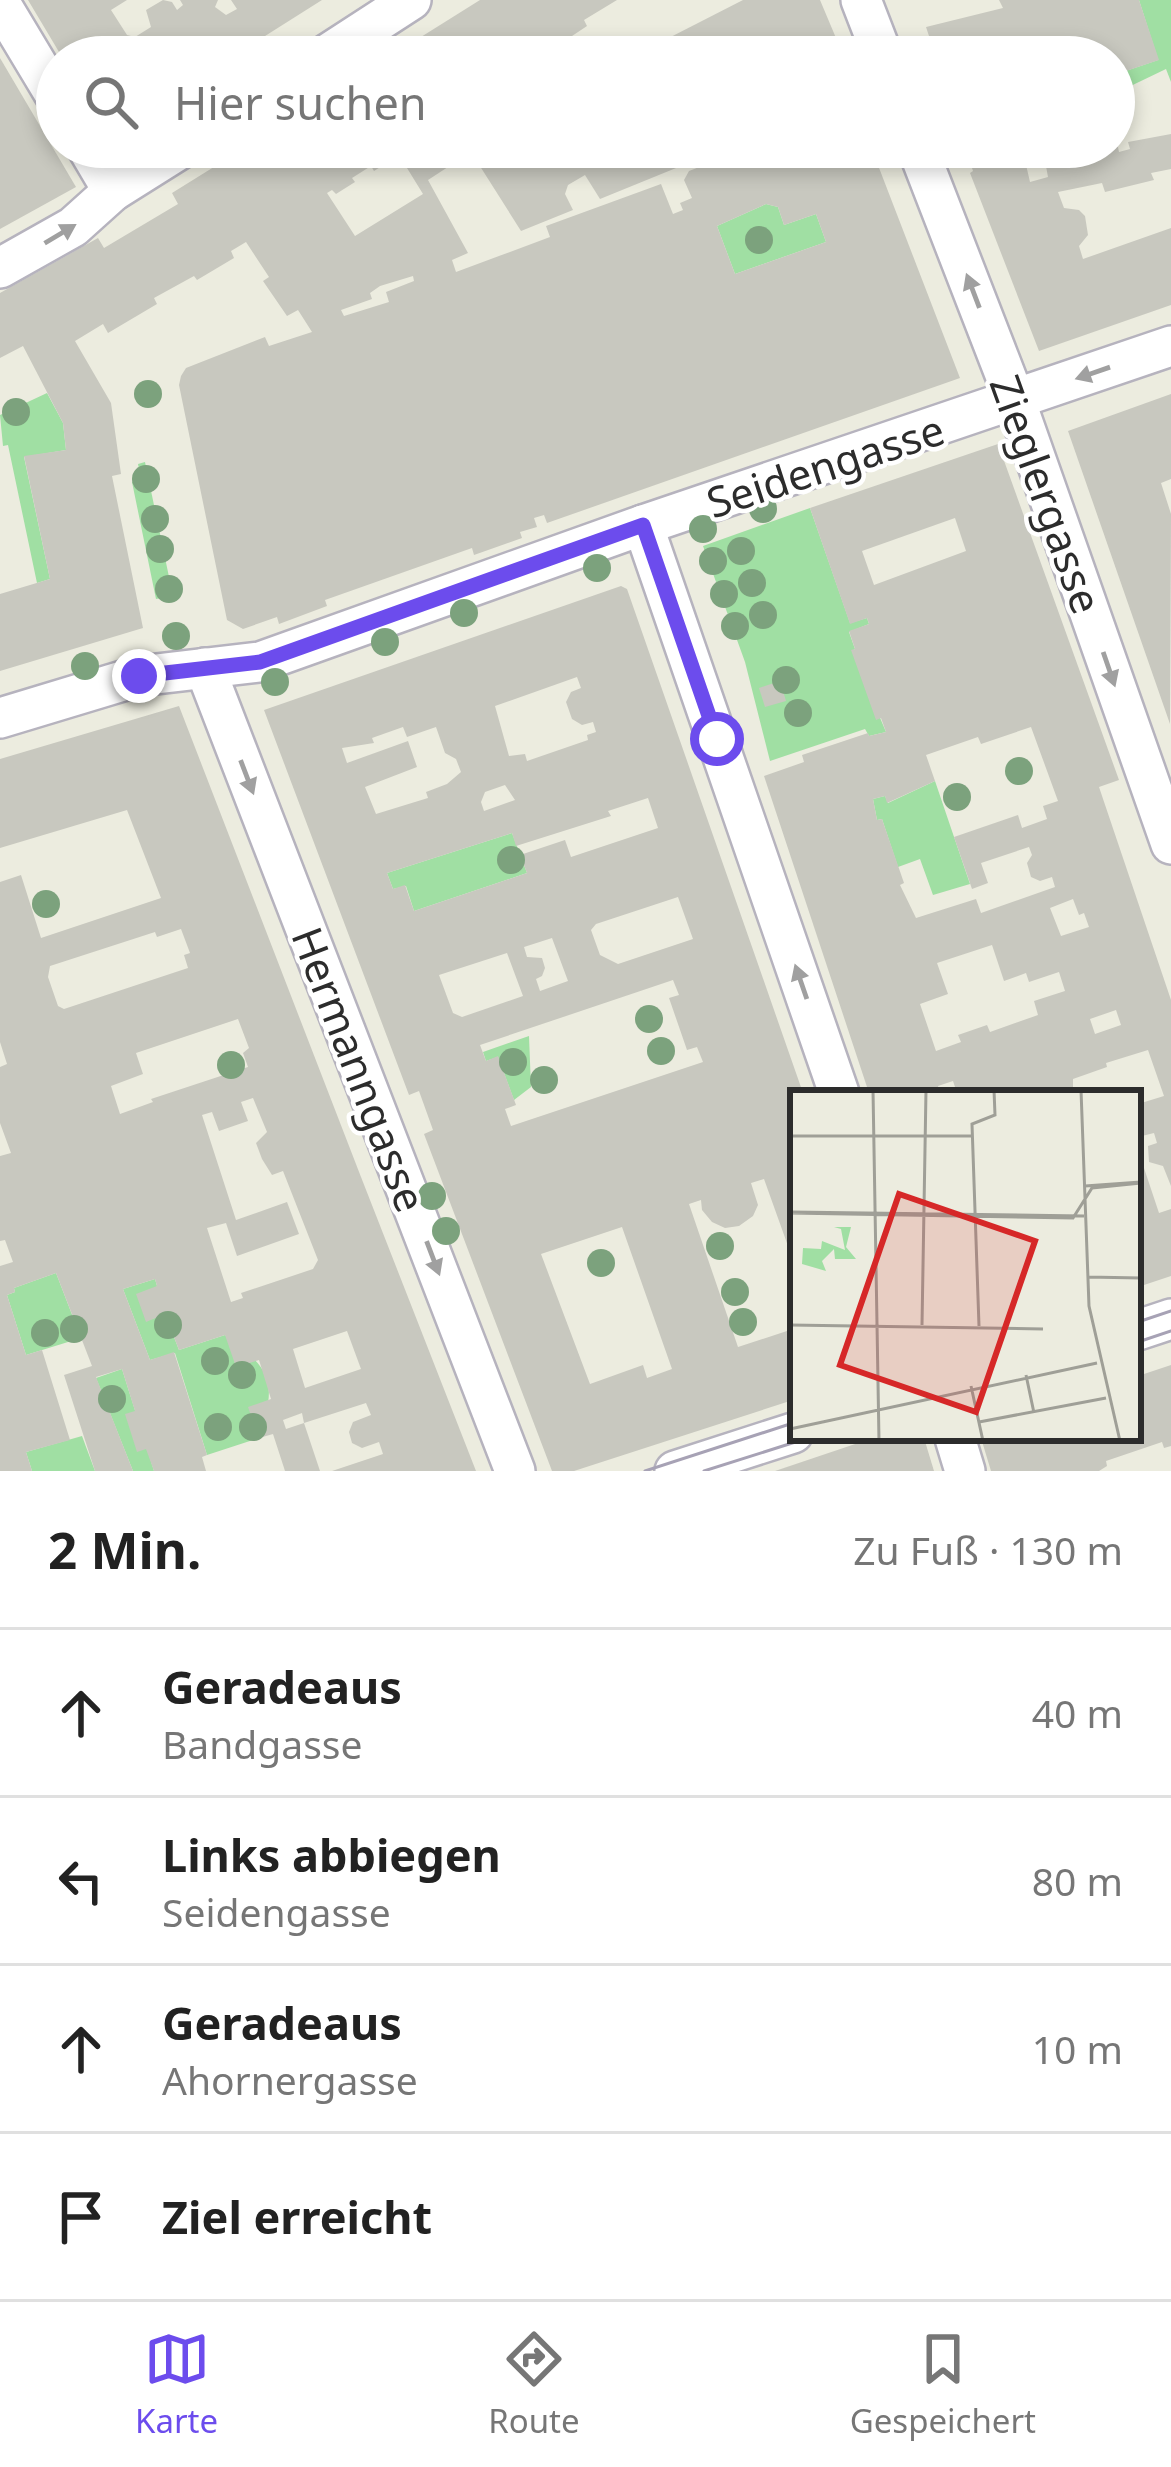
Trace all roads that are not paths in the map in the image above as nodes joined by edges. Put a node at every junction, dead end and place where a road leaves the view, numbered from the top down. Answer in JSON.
{"nodes":[{"id":1,"x":411,"y":0,"type":"edge"},
{"id":2,"x":861,"y":0,"type":"edge"},
{"id":3,"x":0,"y":3,"type":"edge"},
{"id":4,"x":355,"y":36,"type":"edge"},
{"id":5,"x":875,"y":36,"type":"edge"},
{"id":6,"x":36,"y":63,"type":"edge"},
{"id":7,"x":99,"y":168,"type":"edge"},
{"id":8,"x":150,"y":168,"type":"edge"},
{"id":9,"x":925,"y":168,"type":"edge"},
{"id":10,"x":113,"y":191,"type":"junction"},
{"id":11,"x":0,"y":268,"type":"edge"},
{"id":12,"x":1171,"y":346,"type":"edge"},
{"id":13,"x":1015,"y":400,"type":"junction"},
{"id":14,"x":643,"y":525,"type":"junction"},
{"id":15,"x":205,"y":668,"type":"junction"},
{"id":16,"x":0,"y":718,"type":"edge"},
{"id":17,"x":1171,"y":844,"type":"edge"},
{"id":18,"x":838,"y":1090,"type":"edge"},
{"id":19,"x":1171,"y":1319,"type":"edge"},
{"id":20,"x":1141,"y":1329,"type":"edge"},
{"id":21,"x":790,"y":1434,"type":"edge"},
{"id":22,"x":956,"y":1441,"type":"edge"},
{"id":23,"x":514,"y":1471,"type":"edge"},
{"id":24,"x":675,"y":1471,"type":"edge"},
{"id":25,"x":965,"y":1471,"type":"edge"}],
"edges":[{"from":1,"to":4,"type":"street"},
{"from":2,"to":5,"type":"street"},
{"from":3,"to":6,"type":"street"},
{"from":7,"to":10,"type":"street"},
{"from":8,"to":10,"type":"street"},
{"from":13,"to":9,"type":"street","name":"Zieglergasse","one_way":true},
{"from":11,"to":10,"type":"street","one_way":true},
{"from":12,"to":13,"type":"street","name":"Seidengasse","one_way":true},
{"from":13,"to":14,"type":"street","name":"Seidengasse"},
{"from":13,"to":17,"type":"street","name":"Zieglergasse","one_way":true},
{"from":14,"to":15,"type":"street","name":"Seidengasse"},
{"from":18,"to":14,"type":"street","one_way":true},
{"from":15,"to":16,"type":"street","name":"Seidengasse"},
{"from":15,"to":23,"type":"street","name":"Hermanngasse","one_way":true},
{"from":19,"to":20,"type":"street"},
{"from":21,"to":24,"type":"street"},
{"from":22,"to":25,"type":"street"}]}
